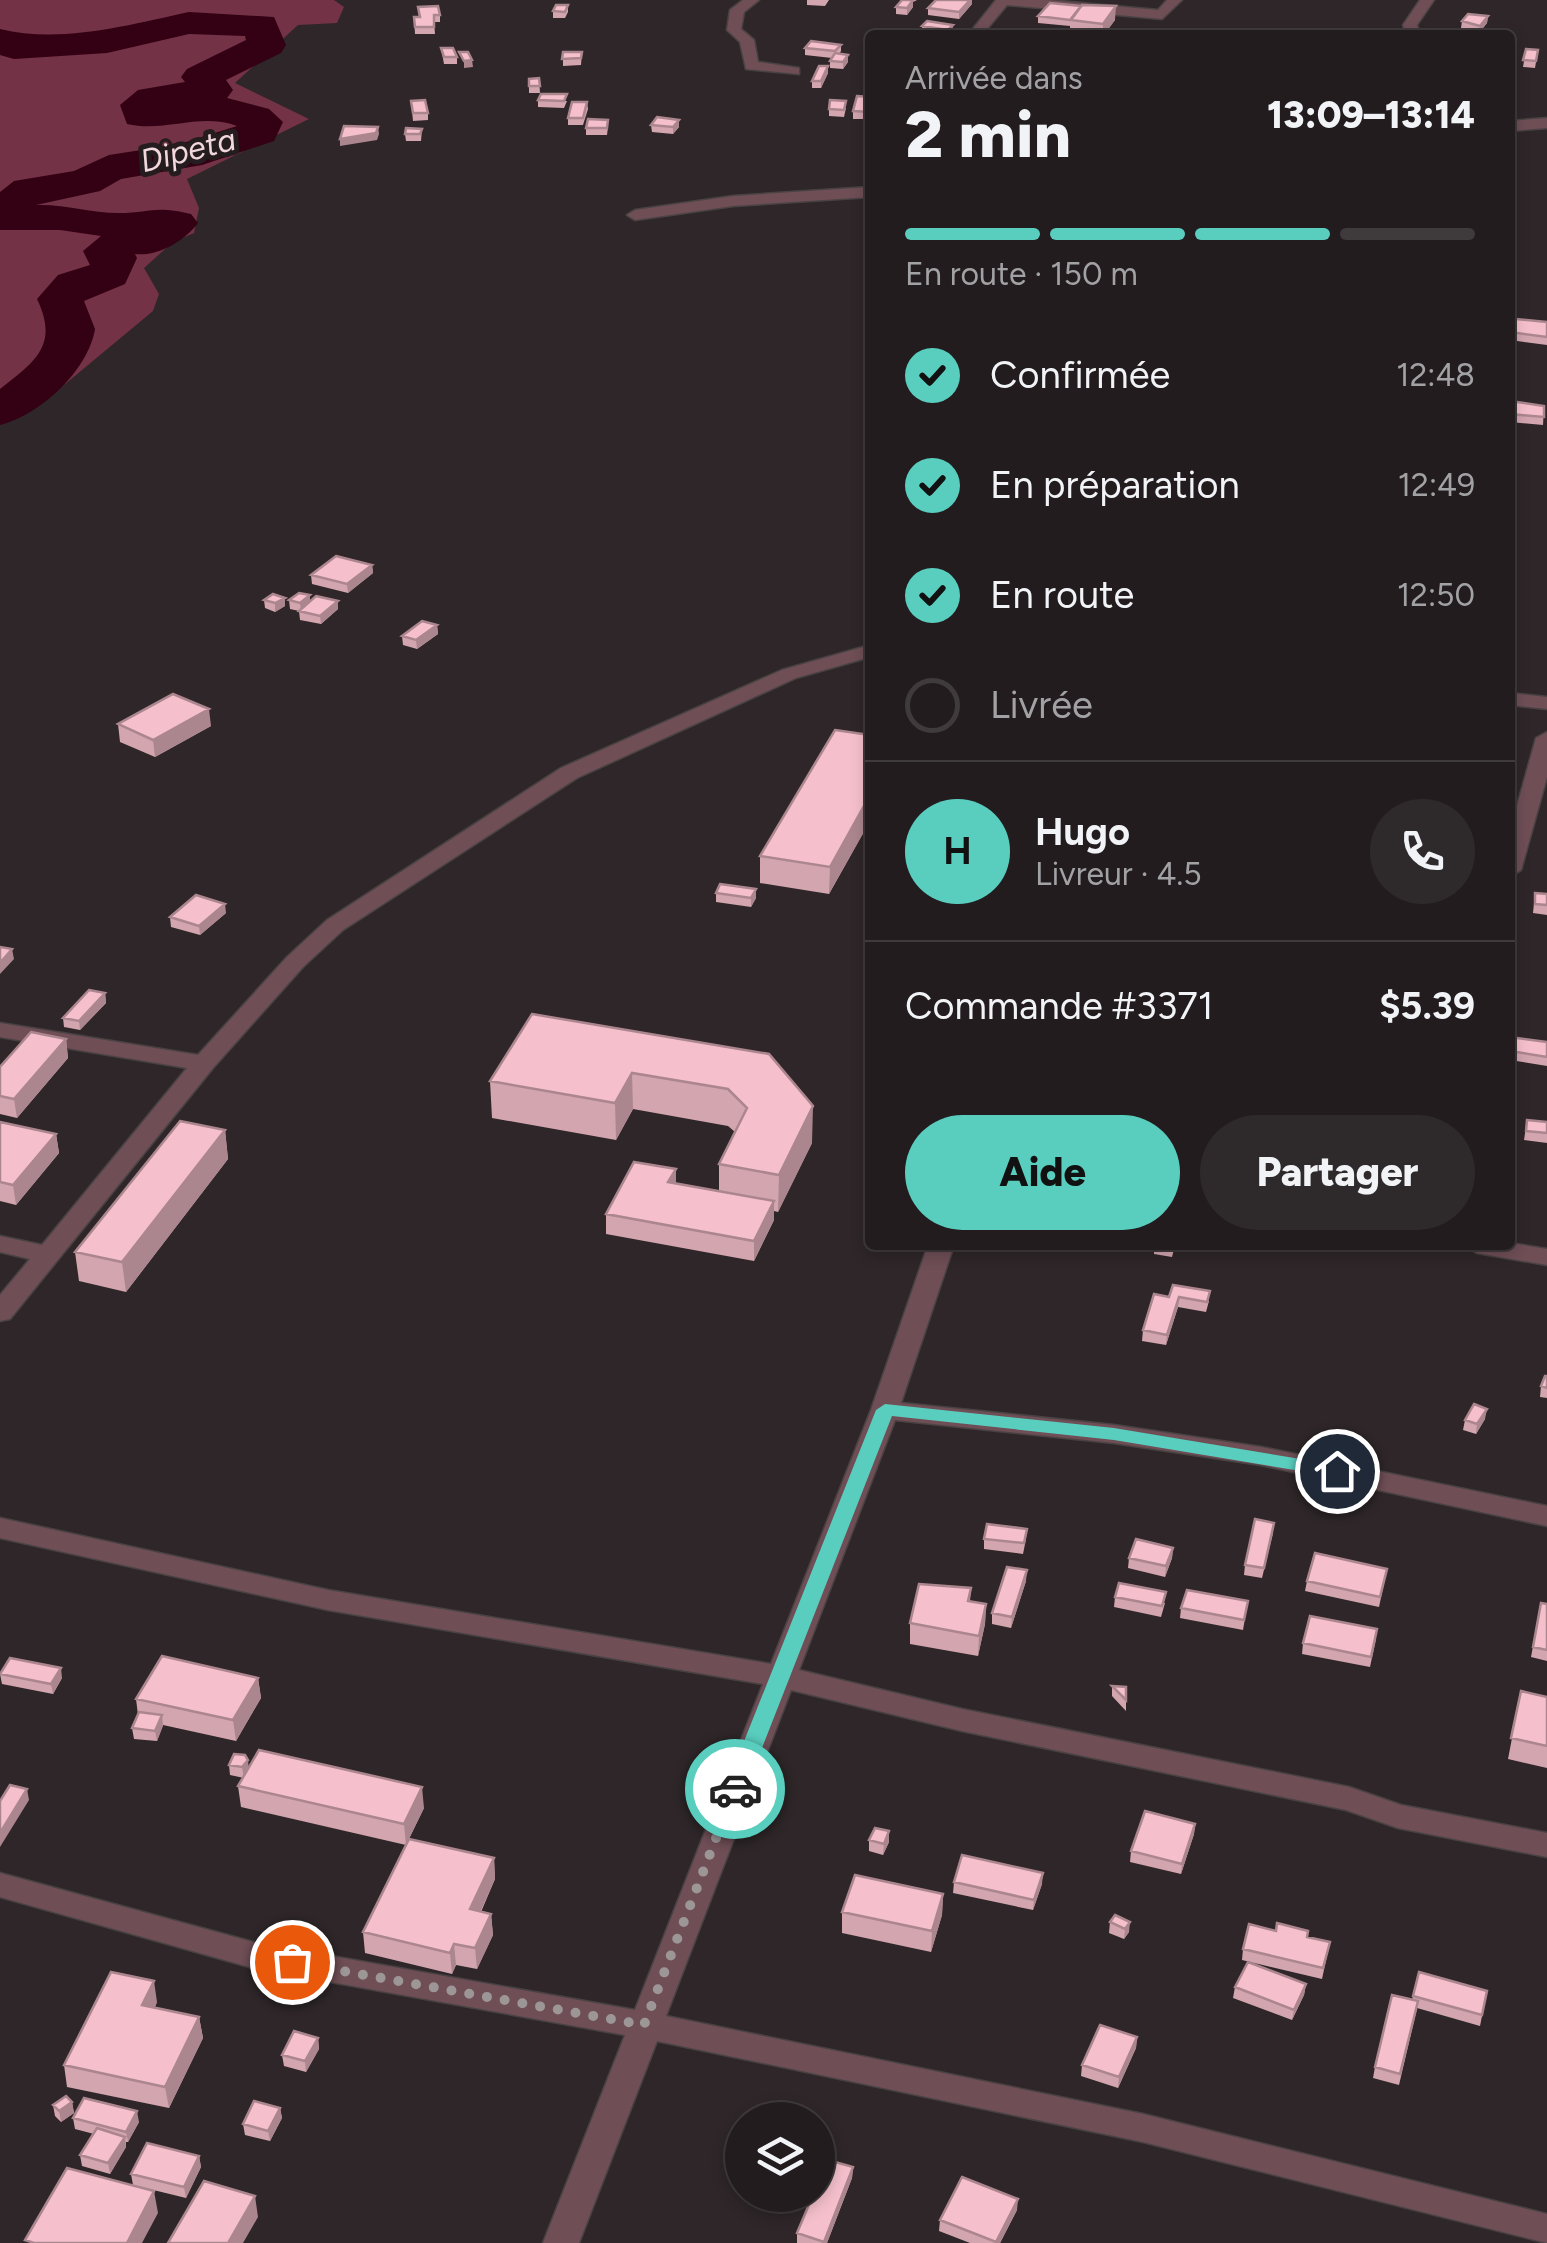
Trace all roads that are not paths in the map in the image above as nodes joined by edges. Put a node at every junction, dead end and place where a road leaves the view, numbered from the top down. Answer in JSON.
{"nodes":[{"id":1,"x":752,"y":0,"type":"edge"},
{"id":2,"x":1003,"y":0,"type":"edge"},
{"id":3,"x":1174,"y":0,"type":"edge"},
{"id":4,"x":1426,"y":0,"type":"edge"},
{"id":5,"x":978,"y":30,"type":"edge"},
{"id":6,"x":1412,"y":30,"type":"edge"},
{"id":7,"x":794,"y":71,"type":"dead end"},
{"id":8,"x":1547,"y":123,"type":"edge"},
{"id":9,"x":1515,"y":126,"type":"edge"},
{"id":10,"x":865,"y":192,"type":"edge"},
{"id":11,"x":634,"y":215,"type":"dead end"},
{"id":12,"x":865,"y":652,"type":"edge"},
{"id":13,"x":1515,"y":700,"type":"edge"},
{"id":14,"x":1547,"y":703,"type":"edge"},
{"id":15,"x":1547,"y":738,"type":"edge"},
{"id":16,"x":1515,"y":852,"type":"edge"},
{"id":17,"x":0,"y":1030,"type":"edge"},
{"id":18,"x":204,"y":1063,"type":"junction"},
{"id":19,"x":0,"y":1244,"type":"edge"},
{"id":20,"x":940,"y":1250,"type":"edge"},
{"id":21,"x":1506,"y":1250,"type":"edge"},
{"id":22,"x":47,"y":1254,"type":"junction"},
{"id":23,"x":1547,"y":1257,"type":"edge"},
{"id":24,"x":0,"y":1314,"type":"edge"},
{"id":25,"x":885,"y":1410,"type":"junction"},
{"id":26,"x":1547,"y":1516,"type":"edge"},
{"id":27,"x":0,"y":1528,"type":"edge"},
{"id":28,"x":779,"y":1676,"type":"junction"},
{"id":29,"x":1547,"y":1845,"type":"edge"},
{"id":30,"x":0,"y":1885,"type":"edge"},
{"id":31,"x":644,"y":2025,"type":"junction"},
{"id":32,"x":1547,"y":2228,"type":"edge"},
{"id":33,"x":561,"y":2243,"type":"edge"}],
"edges":[{"from":1,"to":7,"type":"street"},
{"from":2,"to":3,"type":"street"},
{"from":2,"to":5,"type":"street"},
{"from":4,"to":6,"type":"street"},
{"from":8,"to":9,"type":"street"},
{"from":10,"to":11,"type":"street"},
{"from":12,"to":18,"type":"street"},
{"from":13,"to":14,"type":"street"},
{"from":15,"to":16,"type":"street"},
{"from":17,"to":18,"type":"street"},
{"from":18,"to":22,"type":"street"},
{"from":19,"to":22,"type":"street"},
{"from":20,"to":25,"type":"street"},
{"from":21,"to":23,"type":"street"},
{"from":22,"to":24,"type":"street"},
{"from":25,"to":26,"type":"street"},
{"from":25,"to":28,"type":"street"},
{"from":27,"to":28,"type":"street"},
{"from":28,"to":29,"type":"street"},
{"from":28,"to":31,"type":"street"},
{"from":30,"to":31,"type":"street"},
{"from":31,"to":32,"type":"street"},
{"from":31,"to":33,"type":"street"}]}
